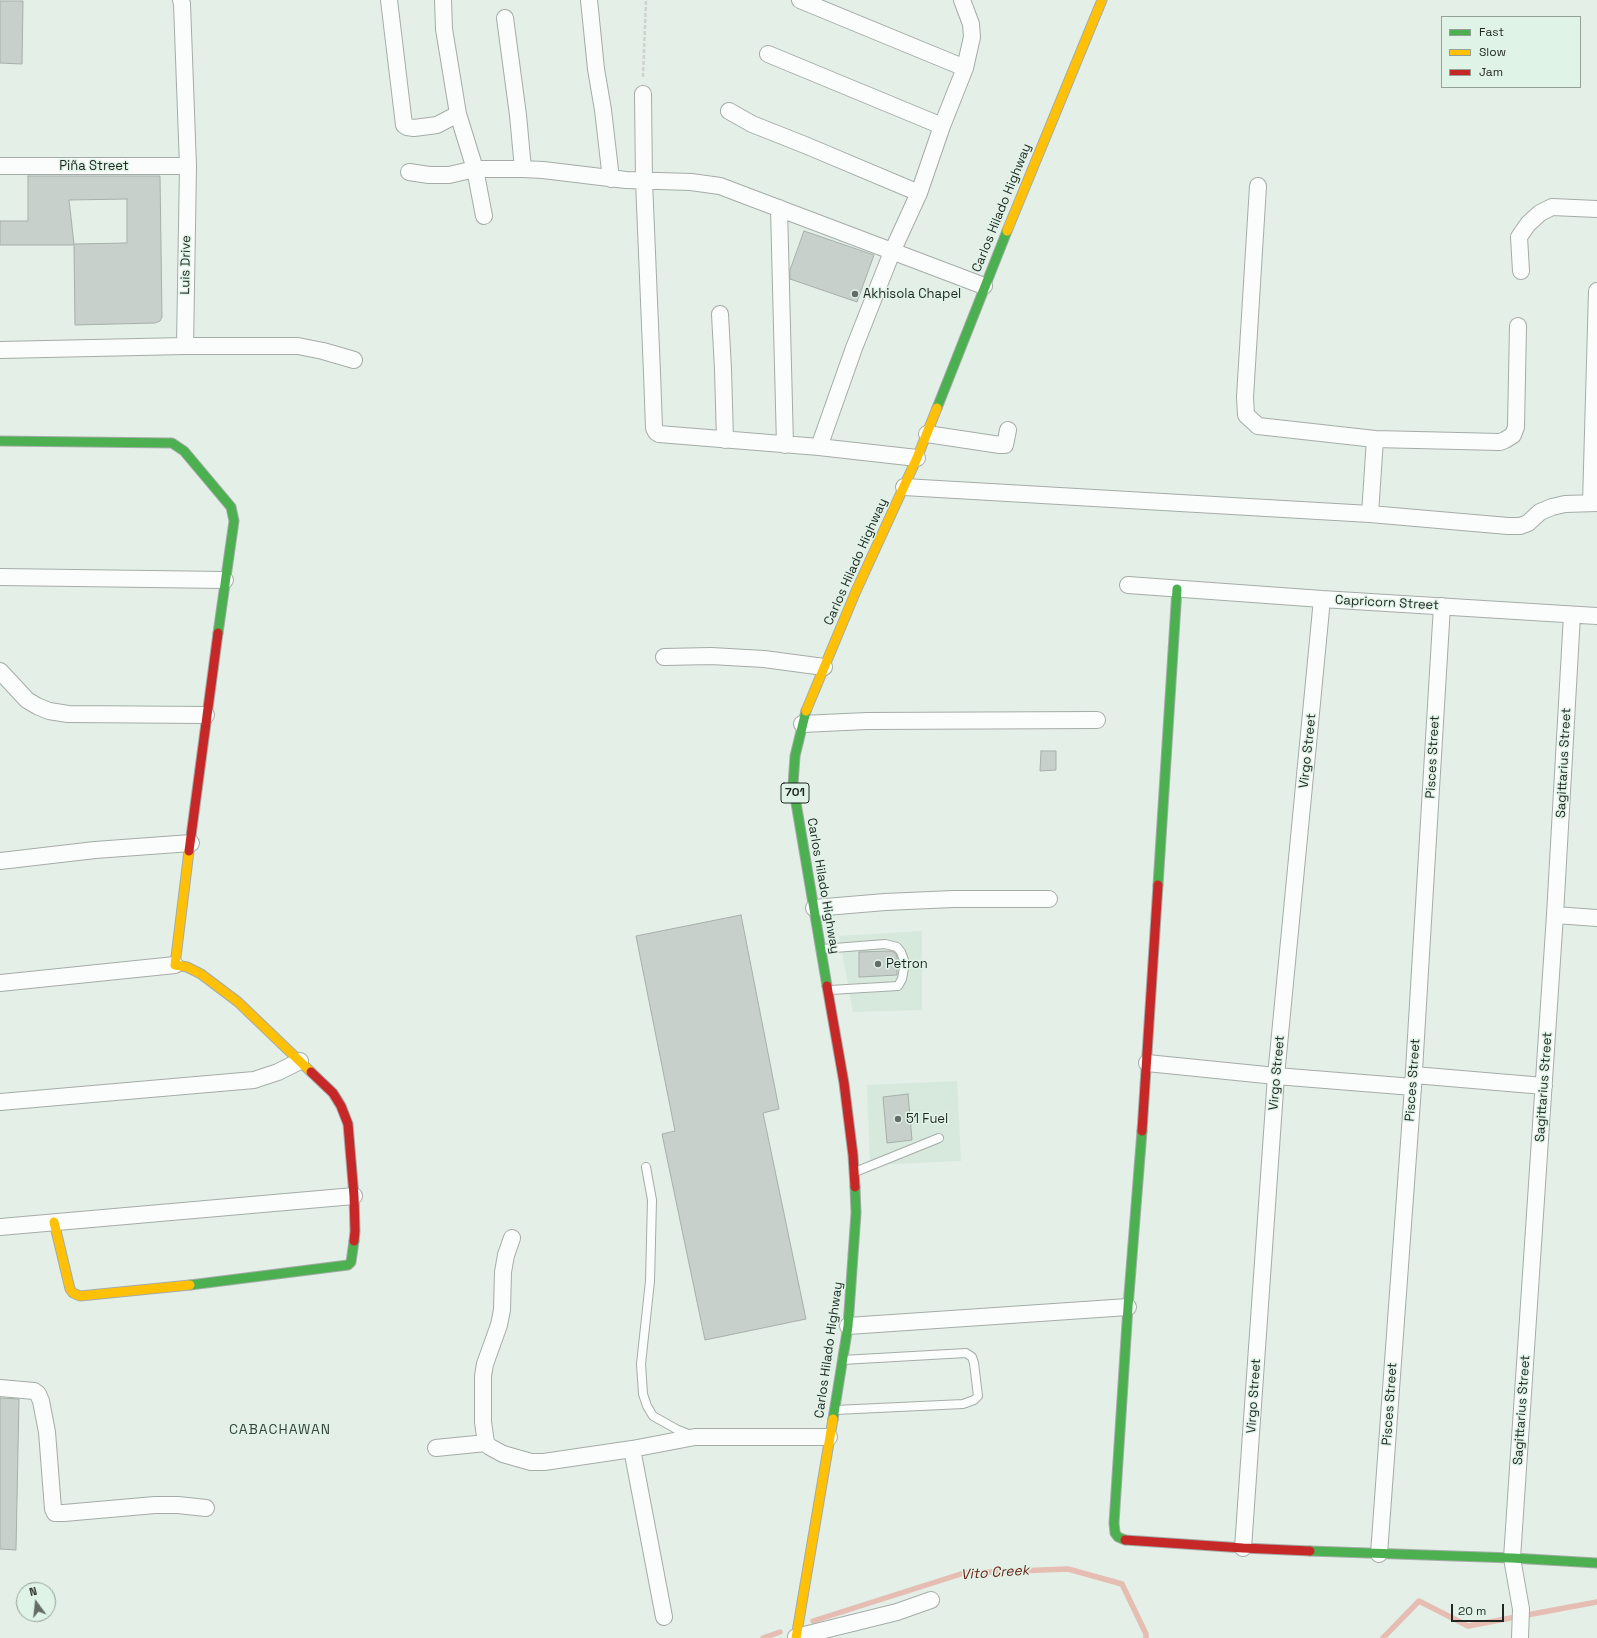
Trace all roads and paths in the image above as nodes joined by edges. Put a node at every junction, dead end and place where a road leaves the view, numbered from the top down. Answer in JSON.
{"nodes":[{"id":1,"x":181,"y":0,"type":"edge"},
{"id":2,"x":389,"y":0,"type":"edge"},
{"id":3,"x":442,"y":0,"type":"edge"},
{"id":4,"x":589,"y":0,"type":"edge"},
{"id":5,"x":646,"y":0,"type":"edge"},
{"id":6,"x":800,"y":0,"type":"edge"},
{"id":7,"x":962,"y":0,"type":"edge"},
{"id":8,"x":1102,"y":0,"type":"edge"},
{"id":9,"x":504,"y":18,"type":"dead end"},
{"id":10,"x":768,"y":54,"type":"dead end"},
{"id":11,"x":965,"y":68,"type":"junction"},
{"id":12,"x":643,"y":94,"type":"joint"},
{"id":13,"x":729,"y":111,"type":"dead end"},
{"id":14,"x":458,"y":114,"type":"junction"},
{"id":15,"x":942,"y":126,"type":"junction"},
{"id":16,"x":0,"y":166,"type":"edge"},
{"id":17,"x":188,"y":166,"type":"junction"},
{"id":18,"x":475,"y":169,"type":"junction"},
{"id":19,"x":523,"y":169,"type":"junction"},
{"id":20,"x":409,"y":172,"type":"dead end"},
{"id":21,"x":611,"y":179,"type":"junction"},
{"id":22,"x":644,"y":181,"type":"junction"},
{"id":23,"x":1258,"y":186,"type":"dead end"},
{"id":24,"x":919,"y":194,"type":"junction"},
{"id":25,"x":779,"y":208,"type":"junction"},
{"id":26,"x":1597,"y":209,"type":"edge"},
{"id":27,"x":484,"y":216,"type":"dead end"},
{"id":28,"x":892,"y":252,"type":"junction"},
{"id":29,"x":1521,"y":271,"type":"dead end"},
{"id":30,"x":984,"y":286,"type":"junction"},
{"id":31,"x":1597,"y":291,"type":"edge"},
{"id":32,"x":720,"y":314,"type":"dead end"},
{"id":33,"x":1518,"y":326,"type":"dead end"},
{"id":34,"x":185,"y":346,"type":"junction"},
{"id":35,"x":0,"y":350,"type":"edge"},
{"id":36,"x":354,"y":360,"type":"dead end"},
{"id":37,"x":1008,"y":430,"type":"dead end"},
{"id":38,"x":927,"y":434,"type":"junction"},
{"id":39,"x":1376,"y":439,"type":"junction"},
{"id":40,"x":725,"y":440,"type":"junction"},
{"id":41,"x":0,"y":441,"type":"edge"},
{"id":42,"x":785,"y":445,"type":"junction"},
{"id":43,"x":819,"y":447,"type":"junction"},
{"id":44,"x":917,"y":458,"type":"junction"},
{"id":45,"x":904,"y":487,"type":"junction"},
{"id":46,"x":1594,"y":503,"type":"edge"},
{"id":47,"x":1370,"y":514,"type":"junction"},
{"id":48,"x":0,"y":576,"type":"edge"},
{"id":49,"x":225,"y":580,"type":"junction"},
{"id":50,"x":1128,"y":585,"type":"dead end"},
{"id":51,"x":1177,"y":589,"type":"junction"},
{"id":52,"x":1322,"y":599,"type":"junction"},
{"id":53,"x":1442,"y":606,"type":"junction"},
{"id":54,"x":1572,"y":615,"type":"junction"},
{"id":55,"x":1597,"y":616,"type":"edge"},
{"id":56,"x":664,"y":657,"type":"dead end"},
{"id":57,"x":824,"y":667,"type":"junction"},
{"id":58,"x":0,"y":671,"type":"edge"},
{"id":59,"x":206,"y":715,"type":"junction"},
{"id":60,"x":1097,"y":720,"type":"dead end"},
{"id":61,"x":802,"y":724,"type":"junction"},
{"id":62,"x":191,"y":843,"type":"junction"},
{"id":63,"x":0,"y":861,"type":"edge"},
{"id":64,"x":1049,"y":899,"type":"dead end"},
{"id":65,"x":814,"y":908,"type":"junction"},
{"id":66,"x":1555,"y":915,"type":"junction"},
{"id":67,"x":1597,"y":918,"type":"edge"},
{"id":68,"x":821,"y":949,"type":"junction"},
{"id":69,"x":175,"y":965,"type":"junction"},
{"id":70,"x":0,"y":983,"type":"edge"},
{"id":71,"x":828,"y":990,"type":"junction"},
{"id":72,"x":300,"y":1061,"type":"junction"},
{"id":73,"x":1147,"y":1063,"type":"junction"},
{"id":74,"x":1276,"y":1076,"type":"junction"},
{"id":75,"x":1413,"y":1081,"type":"junction"},
{"id":76,"x":1544,"y":1086,"type":"junction"},
{"id":77,"x":0,"y":1102,"type":"edge"},
{"id":78,"x":939,"y":1138,"type":"dead end"},
{"id":79,"x":646,"y":1167,"type":"dead end"},
{"id":80,"x":854,"y":1173,"type":"junction"},
{"id":81,"x":354,"y":1196,"type":"junction"},
{"id":82,"x":54,"y":1222,"type":"junction"},
{"id":83,"x":0,"y":1227,"type":"edge"},
{"id":84,"x":512,"y":1238,"type":"dead end"},
{"id":85,"x":1128,"y":1307,"type":"junction"},
{"id":86,"x":848,"y":1326,"type":"junction"},
{"id":87,"x":842,"y":1360,"type":"junction"},
{"id":88,"x":0,"y":1388,"type":"edge"},
{"id":89,"x":833,"y":1410,"type":"junction"},
{"id":90,"x":695,"y":1437,"type":"junction"},
{"id":91,"x":829,"y":1437,"type":"junction"},
{"id":92,"x":486,"y":1443,"type":"junction"},
{"id":93,"x":436,"y":1448,"type":"dead end"},
{"id":94,"x":632,"y":1449,"type":"junction"},
{"id":95,"x":206,"y":1508,"type":"dead end"},
{"id":96,"x":1243,"y":1548,"type":"junction"},
{"id":97,"x":1379,"y":1554,"type":"junction"},
{"id":98,"x":1512,"y":1558,"type":"junction"},
{"id":99,"x":1597,"y":1563,"type":"edge"},
{"id":100,"x":931,"y":1600,"type":"dead end"},
{"id":101,"x":664,"y":1617,"type":"dead end"},
{"id":102,"x":1520,"y":1624,"type":"edge"},
{"id":103,"x":796,"y":1638,"type":"edge"}],
"edges":[{"from":1,"to":17,"type":"street","name":"Luis Drive"},
{"from":2,"to":14,"type":"street"},
{"from":3,"to":14,"type":"street"},
{"from":4,"to":21,"type":"street"},
{"from":5,"to":12,"type":"path"},
{"from":6,"to":11,"type":"street"},
{"from":7,"to":11,"type":"street"},
{"from":8,"to":30,"type":"street","name":"Carlos Hilado Highway","number":"701"},
{"from":9,"to":19,"type":"street"},
{"from":10,"to":15,"type":"street"},
{"from":11,"to":15,"type":"street"},
{"from":12,"to":22,"type":"street"},
{"from":13,"to":24,"type":"street"},
{"from":14,"to":18,"type":"street"},
{"from":15,"to":24,"type":"street"},
{"from":16,"to":17,"type":"street","name":"Piña Street"},
{"from":17,"to":34,"type":"street","name":"Luis Drive"},
{"from":18,"to":19,"type":"street"},
{"from":18,"to":20,"type":"street"},
{"from":18,"to":27,"type":"street"},
{"from":19,"to":21,"type":"street"},
{"from":21,"to":22,"type":"street"},
{"from":22,"to":25,"type":"street"},
{"from":22,"to":40,"type":"street"},
{"from":23,"to":39,"type":"street"},
{"from":24,"to":28,"type":"street"},
{"from":25,"to":28,"type":"street"},
{"from":25,"to":42,"type":"street"},
{"from":26,"to":29,"type":"street"},
{"from":28,"to":30,"type":"street"},
{"from":28,"to":43,"type":"street"},
{"from":30,"to":38,"type":"street","name":"Carlos Hilado Highway","number":"701"},
{"from":31,"to":46,"type":"street"},
{"from":32,"to":40,"type":"street"},
{"from":33,"to":39,"type":"street"},
{"from":34,"to":35,"type":"street"},
{"from":34,"to":36,"type":"street"},
{"from":37,"to":38,"type":"street"},
{"from":38,"to":44,"type":"street","name":"Carlos Hilado Highway","number":"701"},
{"from":39,"to":47,"type":"street"},
{"from":40,"to":42,"type":"street"},
{"from":41,"to":49,"type":"street"},
{"from":42,"to":43,"type":"street"},
{"from":43,"to":44,"type":"street"},
{"from":44,"to":45,"type":"street","name":"Carlos Hilado Highway","number":"701"},
{"from":45,"to":47,"type":"street"},
{"from":45,"to":57,"type":"street","name":"Carlos Hilado Highway","number":"701"},
{"from":46,"to":47,"type":"street"},
{"from":48,"to":49,"type":"street"},
{"from":49,"to":59,"type":"street"},
{"from":50,"to":51,"type":"street","name":"Capricorn Street"},
{"from":51,"to":52,"type":"street","name":"Capricorn Street"},
{"from":51,"to":73,"type":"street"},
{"from":52,"to":53,"type":"street","name":"Capricorn Street"},
{"from":52,"to":74,"type":"street","name":"Virgo Street"},
{"from":53,"to":54,"type":"street","name":"Capricorn Street"},
{"from":53,"to":75,"type":"street","name":"Pisces Street"},
{"from":54,"to":55,"type":"street","name":"Capricorn Street"},
{"from":54,"to":66,"type":"street","name":"Sagittarius Street"},
{"from":56,"to":57,"type":"street"},
{"from":57,"to":61,"type":"street","name":"Carlos Hilado Highway","number":"701"},
{"from":58,"to":59,"type":"street"},
{"from":59,"to":62,"type":"street"},
{"from":60,"to":61,"type":"street"},
{"from":61,"to":65,"type":"street","name":"Carlos Hilado Highway","number":"701"},
{"from":62,"to":63,"type":"street"},
{"from":62,"to":69,"type":"street"},
{"from":64,"to":65,"type":"street"},
{"from":65,"to":68,"type":"street","name":"Carlos Hilado Highway","number":"701"},
{"from":66,"to":67,"type":"street"},
{"from":66,"to":76,"type":"street","name":"Sagittarius Street"},
{"from":68,"to":71,"type":"street","name":"Carlos Hilado Highway","number":"701"},
{"from":68,"to":71,"type":"lane"},
{"from":69,"to":70,"type":"street"},
{"from":69,"to":72,"type":"street"},
{"from":71,"to":80,"type":"street","name":"Carlos Hilado Highway","number":"701"},
{"from":72,"to":77,"type":"street"},
{"from":72,"to":81,"type":"street"},
{"from":73,"to":74,"type":"street"},
{"from":73,"to":85,"type":"street"},
{"from":74,"to":75,"type":"street"},
{"from":74,"to":96,"type":"street","name":"Virgo Street"},
{"from":75,"to":76,"type":"street"},
{"from":75,"to":97,"type":"street","name":"Pisces Street"},
{"from":76,"to":98,"type":"street","name":"Sagittarius Street"},
{"from":78,"to":80,"type":"lane"},
{"from":79,"to":90,"type":"lane"},
{"from":80,"to":86,"type":"street","name":"Carlos Hilado Highway","number":"701"},
{"from":81,"to":82,"type":"street"},
{"from":81,"to":82,"type":"street"},
{"from":82,"to":83,"type":"street"},
{"from":84,"to":92,"type":"street"},
{"from":85,"to":86,"type":"street"},
{"from":85,"to":96,"type":"street"},
{"from":86,"to":87,"type":"street","name":"Carlos Hilado Highway","number":"701"},
{"from":87,"to":89,"type":"street","name":"Carlos Hilado Highway","number":"701"},
{"from":87,"to":89,"type":"lane"},
{"from":88,"to":95,"type":"street"},
{"from":89,"to":91,"type":"street","name":"Carlos Hilado Highway","number":"701"},
{"from":90,"to":91,"type":"street"},
{"from":90,"to":94,"type":"street"},
{"from":91,"to":103,"type":"street","name":"Carlos Hilado Highway","number":"701"},
{"from":92,"to":93,"type":"street"},
{"from":92,"to":94,"type":"street"},
{"from":94,"to":101,"type":"street"},
{"from":96,"to":97,"type":"street"},
{"from":97,"to":98,"type":"street"},
{"from":98,"to":99,"type":"street"},
{"from":98,"to":102,"type":"street","name":"Sagittarius Street"},
{"from":100,"to":103,"type":"street"}]}
